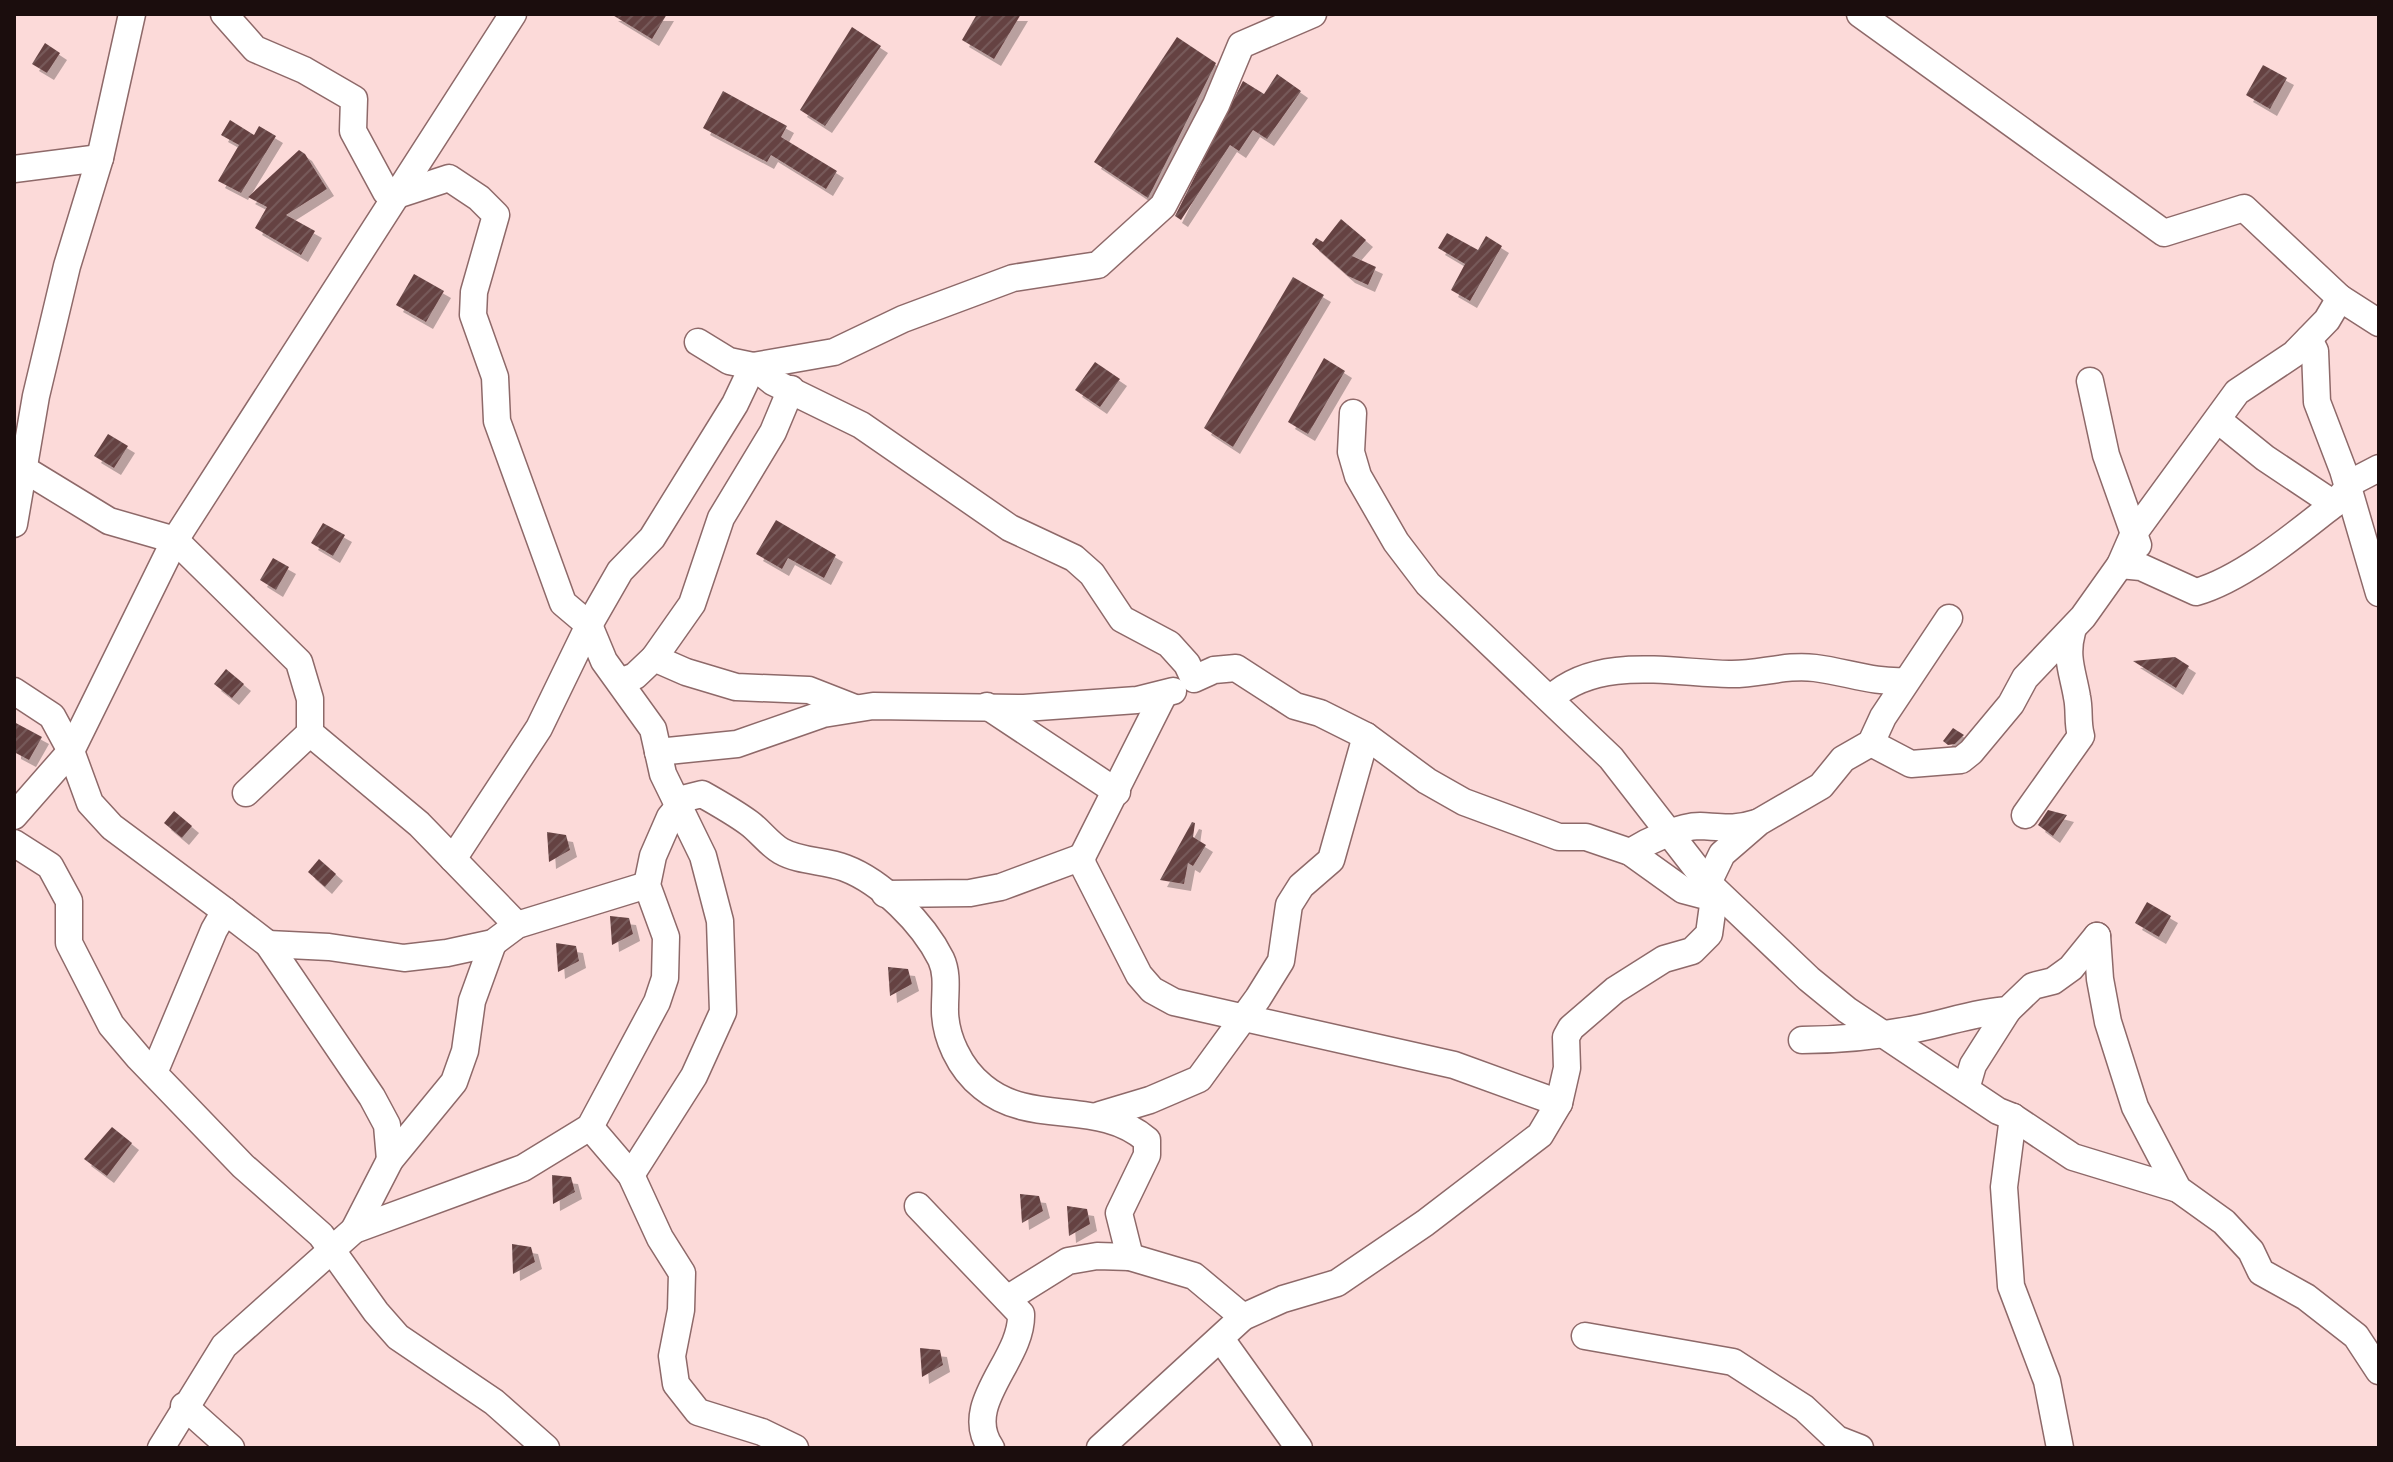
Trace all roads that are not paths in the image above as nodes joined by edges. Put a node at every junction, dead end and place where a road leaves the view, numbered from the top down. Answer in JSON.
{"nodes":[{"id":1,"x":132,"y":14,"type":"edge"},
{"id":2,"x":224,"y":14,"type":"edge"},
{"id":3,"x":513,"y":14,"type":"edge"},
{"id":4,"x":1313,"y":14,"type":"edge"},
{"id":5,"x":1860,"y":14,"type":"edge"},
{"id":6,"x":100,"y":158,"type":"junction"},
{"id":7,"x":14,"y":169,"type":"edge"},
{"id":8,"x":397,"y":195,"type":"junction"},
{"id":9,"x":2340,"y":298,"type":"junction"},
{"id":10,"x":2379,"y":323,"type":"edge"},
{"id":11,"x":2309,"y":339,"type":"junction"},
{"id":12,"x":698,"y":342,"type":"dead end"},
{"id":13,"x":753,"y":366,"type":"junction"},
{"id":14,"x":2090,"y":381,"type":"dead end"},
{"id":15,"x":791,"y":389,"type":"junction"},
{"id":16,"x":1353,"y":413,"type":"dead end"},
{"id":17,"x":2218,"y":420,"type":"junction"},
{"id":18,"x":20,"y":465,"type":"edge"},
{"id":19,"x":2379,"y":468,"type":"edge"},
{"id":20,"x":2341,"y":496,"type":"junction"},
{"id":21,"x":14,"y":524,"type":"edge"},
{"id":22,"x":2134,"y":533,"type":"junction"},
{"id":23,"x":175,"y":540,"type":"junction"},
{"id":24,"x":2120,"y":565,"type":"junction"},
{"id":25,"x":2157,"y":574,"type":"junction"},
{"id":26,"x":2379,"y":593,"type":"edge"},
{"id":27,"x":1949,"y":618,"type":"dead end"},
{"id":28,"x":589,"y":625,"type":"junction"},
{"id":29,"x":2072,"y":632,"type":"junction"},
{"id":30,"x":654,"y":658,"type":"junction"},
{"id":31,"x":1194,"y":679,"type":"junction"},
{"id":32,"x":1906,"y":681,"type":"junction"},
{"id":33,"x":620,"y":682,"type":"junction"},
{"id":34,"x":14,"y":691,"type":"edge"},
{"id":35,"x":1163,"y":696,"type":"junction"},
{"id":36,"x":1551,"y":698,"type":"junction"},
{"id":37,"x":987,"y":706,"type":"junction"},
{"id":38,"x":856,"y":708,"type":"junction"},
{"id":39,"x":310,"y":733,"type":"junction"},
{"id":40,"x":1366,"y":736,"type":"junction"},
{"id":41,"x":1871,"y":743,"type":"junction"},
{"id":42,"x":71,"y":751,"type":"junction"},
{"id":43,"x":658,"y":752,"type":"junction"},
{"id":44,"x":1117,"y":792,"type":"junction"},
{"id":45,"x":246,"y":793,"type":"dead end"},
{"id":46,"x":678,"y":808,"type":"junction"},
{"id":47,"x":2025,"y":815,"type":"dead end"},
{"id":48,"x":14,"y":816,"type":"edge"},
{"id":49,"x":1759,"y":822,"type":"junction"},
{"id":50,"x":1672,"y":835,"type":"junction"},
{"id":51,"x":14,"y":843,"type":"edge"},
{"id":52,"x":1630,"y":852,"type":"junction"},
{"id":53,"x":1082,"y":857,"type":"junction"},
{"id":54,"x":453,"y":859,"type":"junction"},
{"id":55,"x":1708,"y":883,"type":"junction"},
{"id":56,"x":647,"y":885,"type":"junction"},
{"id":57,"x":885,"y":894,"type":"junction"},
{"id":58,"x":225,"y":911,"type":"junction"},
{"id":59,"x":517,"y":925,"type":"junction"},
{"id":60,"x":493,"y":943,"type":"junction"},
{"id":61,"x":268,"y":944,"type":"junction"},
{"id":62,"x":2008,"y":1010,"type":"junction"},
{"id":63,"x":1244,"y":1016,"type":"junction"},
{"id":64,"x":1881,"y":1034,"type":"junction"},
{"id":65,"x":1802,"y":1040,"type":"dead end"},
{"id":66,"x":154,"y":1073,"type":"junction"},
{"id":67,"x":1966,"y":1089,"type":"junction"},
{"id":68,"x":1559,"y":1103,"type":"junction"},
{"id":69,"x":1100,"y":1115,"type":"junction"},
{"id":70,"x":2013,"y":1117,"type":"junction"},
{"id":71,"x":590,"y":1127,"type":"junction"},
{"id":72,"x":390,"y":1160,"type":"junction"},
{"id":73,"x":631,"y":1175,"type":"junction"},
{"id":74,"x":2178,"y":1189,"type":"junction"},
{"id":75,"x":918,"y":1206,"type":"dead end"},
{"id":76,"x":354,"y":1230,"type":"junction"},
{"id":77,"x":332,"y":1247,"type":"junction"},
{"id":78,"x":1130,"y":1257,"type":"junction"},
{"id":79,"x":1007,"y":1299,"type":"junction"},
{"id":80,"x":1243,"y":1317,"type":"junction"},
{"id":81,"x":1585,"y":1336,"type":"dead end"},
{"id":82,"x":1221,"y":1339,"type":"junction"},
{"id":83,"x":2379,"y":1371,"type":"edge"},
{"id":84,"x":184,"y":1406,"type":"junction"},
{"id":85,"x":161,"y":1448,"type":"edge"},
{"id":86,"x":231,"y":1448,"type":"edge"},
{"id":87,"x":546,"y":1448,"type":"edge"},
{"id":88,"x":795,"y":1448,"type":"edge"},
{"id":89,"x":991,"y":1448,"type":"edge"},
{"id":90,"x":1100,"y":1448,"type":"edge"},
{"id":91,"x":1299,"y":1448,"type":"edge"},
{"id":92,"x":1860,"y":1448,"type":"edge"},
{"id":93,"x":2060,"y":1448,"type":"edge"}],
"edges":[{"from":1,"to":6,"type":"street"},
{"from":2,"to":8,"type":"street"},
{"from":3,"to":8,"type":"street"},
{"from":4,"to":13,"type":"street"},
{"from":5,"to":9,"type":"street"},
{"from":6,"to":7,"type":"street"},
{"from":6,"to":18,"type":"street"},
{"from":8,"to":23,"type":"street"},
{"from":8,"to":28,"type":"street"},
{"from":9,"to":10,"type":"street"},
{"from":9,"to":11,"type":"street"},
{"from":11,"to":17,"type":"street"},
{"from":11,"to":20,"type":"street"},
{"from":12,"to":13,"type":"street"},
{"from":13,"to":15,"type":"street"},
{"from":13,"to":28,"type":"street"},
{"from":14,"to":22,"type":"street"},
{"from":15,"to":30,"type":"street"},
{"from":15,"to":31,"type":"street"},
{"from":16,"to":36,"type":"street"},
{"from":17,"to":20,"type":"street"},
{"from":17,"to":22,"type":"street"},
{"from":18,"to":21,"type":"street"},
{"from":18,"to":23,"type":"street"},
{"from":19,"to":20,"type":"street"},
{"from":20,"to":25,"type":"street"},
{"from":20,"to":26,"type":"street"},
{"from":22,"to":24,"type":"street"},
{"from":22,"to":25,"type":"street"},
{"from":23,"to":39,"type":"street"},
{"from":23,"to":42,"type":"street"},
{"from":24,"to":25,"type":"street"},
{"from":24,"to":29,"type":"street"},
{"from":27,"to":32,"type":"street"},
{"from":28,"to":33,"type":"street"},
{"from":28,"to":54,"type":"street"},
{"from":29,"to":41,"type":"street"},
{"from":29,"to":47,"type":"street"},
{"from":30,"to":33,"type":"street"},
{"from":30,"to":38,"type":"street"},
{"from":31,"to":35,"type":"street"},
{"from":31,"to":40,"type":"street"},
{"from":32,"to":36,"type":"street"},
{"from":32,"to":41,"type":"street"},
{"from":33,"to":43,"type":"street"},
{"from":34,"to":42,"type":"street"},
{"from":35,"to":37,"type":"street"},
{"from":35,"to":44,"type":"street"},
{"from":36,"to":50,"type":"street"},
{"from":37,"to":38,"type":"street"},
{"from":37,"to":44,"type":"street"},
{"from":38,"to":43,"type":"street"},
{"from":39,"to":45,"type":"street"},
{"from":39,"to":54,"type":"street"},
{"from":40,"to":52,"type":"street"},
{"from":40,"to":63,"type":"street"},
{"from":41,"to":49,"type":"street"},
{"from":42,"to":48,"type":"street"},
{"from":42,"to":58,"type":"street"},
{"from":43,"to":46,"type":"street"},
{"from":44,"to":53,"type":"street"},
{"from":46,"to":56,"type":"street"},
{"from":46,"to":57,"type":"street"},
{"from":46,"to":73,"type":"street"},
{"from":49,"to":50,"type":"street"},
{"from":49,"to":55,"type":"street"},
{"from":50,"to":52,"type":"street"},
{"from":50,"to":55,"type":"street"},
{"from":51,"to":66,"type":"street"},
{"from":52,"to":55,"type":"street"},
{"from":53,"to":57,"type":"street"},
{"from":53,"to":63,"type":"street"},
{"from":54,"to":59,"type":"street"},
{"from":55,"to":64,"type":"street"},
{"from":55,"to":68,"type":"street"},
{"from":56,"to":59,"type":"street"},
{"from":56,"to":71,"type":"street"},
{"from":57,"to":69,"type":"street"},
{"from":58,"to":61,"type":"street"},
{"from":58,"to":66,"type":"street"},
{"from":59,"to":60,"type":"street"},
{"from":60,"to":61,"type":"street"},
{"from":60,"to":72,"type":"street"},
{"from":61,"to":72,"type":"street"},
{"from":62,"to":64,"type":"street"},
{"from":62,"to":67,"type":"street"},
{"from":62,"to":74,"type":"street"},
{"from":63,"to":68,"type":"street"},
{"from":63,"to":69,"type":"street"},
{"from":64,"to":65,"type":"street"},
{"from":64,"to":67,"type":"street"},
{"from":66,"to":77,"type":"street"},
{"from":67,"to":70,"type":"street"},
{"from":68,"to":80,"type":"street"},
{"from":69,"to":78,"type":"street"},
{"from":70,"to":74,"type":"street"},
{"from":70,"to":93,"type":"street"},
{"from":71,"to":73,"type":"street"},
{"from":71,"to":76,"type":"street"},
{"from":72,"to":76,"type":"street"},
{"from":73,"to":88,"type":"street"},
{"from":74,"to":83,"type":"street"},
{"from":75,"to":79,"type":"street"},
{"from":76,"to":77,"type":"street"},
{"from":77,"to":84,"type":"street"},
{"from":77,"to":87,"type":"street"},
{"from":78,"to":79,"type":"street"},
{"from":78,"to":80,"type":"street"},
{"from":79,"to":89,"type":"street"},
{"from":80,"to":82,"type":"street"},
{"from":81,"to":92,"type":"street"},
{"from":82,"to":90,"type":"street"},
{"from":82,"to":91,"type":"street"},
{"from":84,"to":85,"type":"street"},
{"from":84,"to":86,"type":"street"}]}
